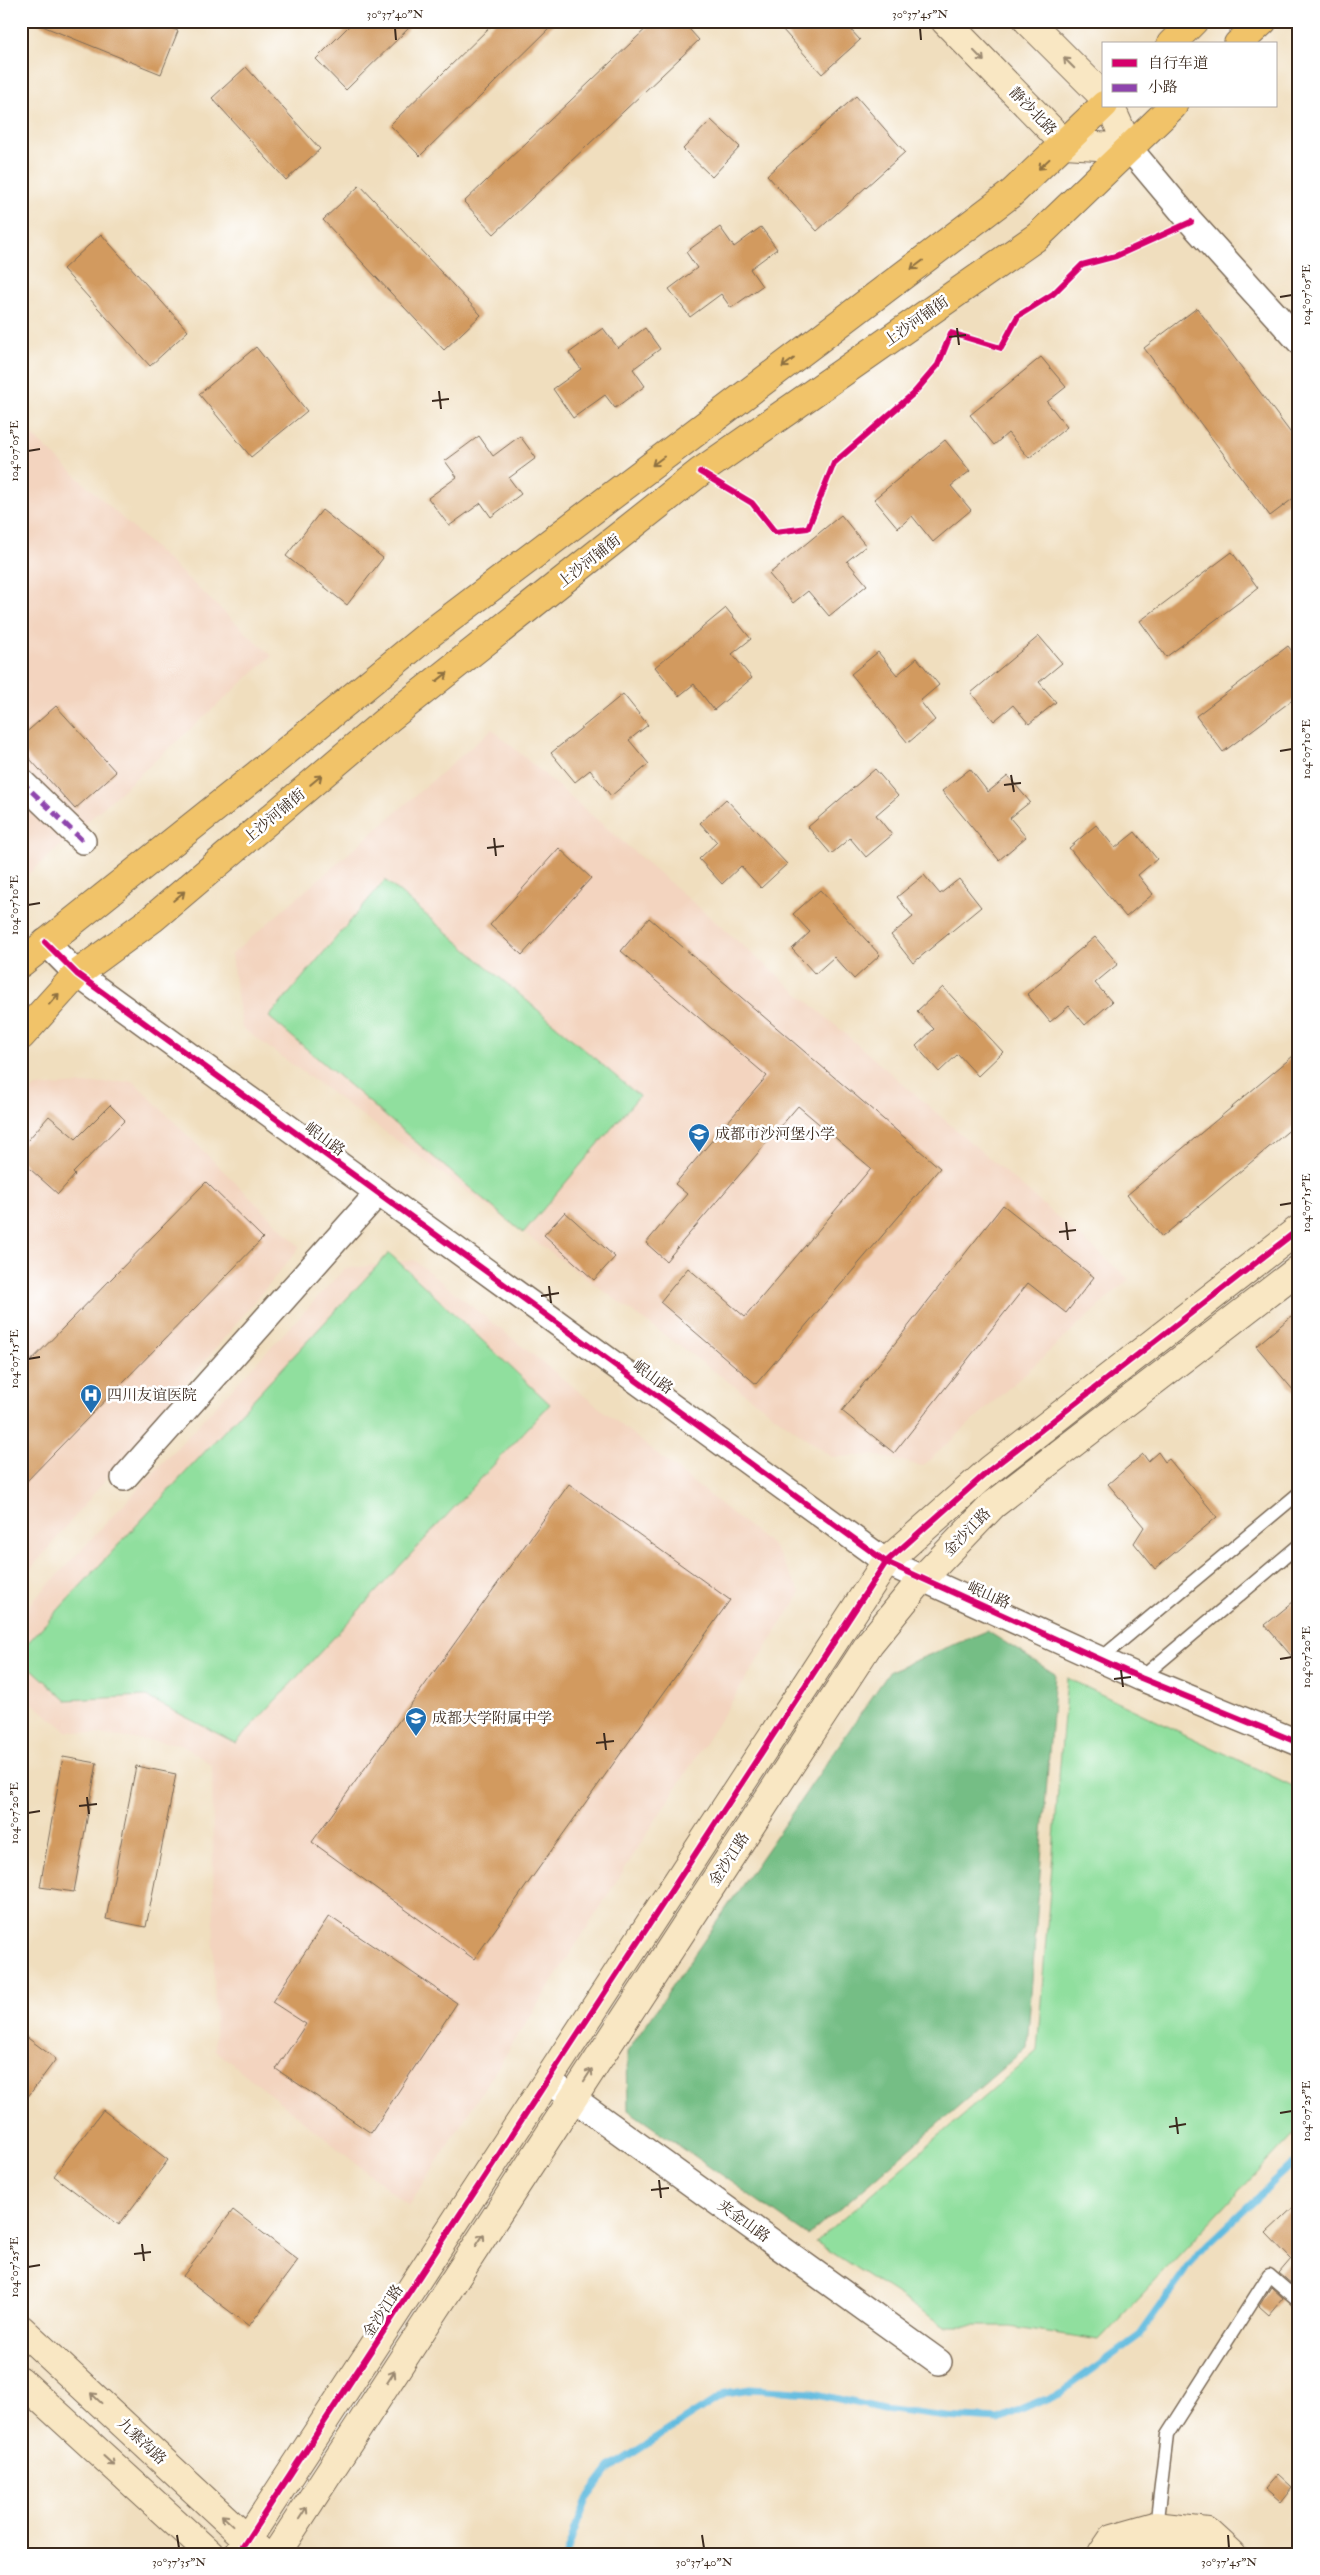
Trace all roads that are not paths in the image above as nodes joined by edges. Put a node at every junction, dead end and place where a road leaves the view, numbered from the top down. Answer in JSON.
{"nodes":[{"id":1,"x":945,"y":21,"type":"edge"},
{"id":2,"x":1028,"y":21,"type":"edge"},
{"id":3,"x":1194,"y":21,"type":"edge"},
{"id":4,"x":1263,"y":21,"type":"edge"},
{"id":5,"x":1173,"y":42,"type":"edge"},
{"id":6,"x":1240,"y":42,"type":"edge"},
{"id":7,"x":1102,"y":95,"type":"edge"},
{"id":8,"x":1102,"y":107,"type":"edge"},
{"id":9,"x":1111,"y":108,"type":"edge"},
{"id":10,"x":1171,"y":108,"type":"edge"},
{"id":11,"x":1065,"y":144,"type":"junction"},
{"id":12,"x":1129,"y":148,"type":"junction"},
{"id":13,"x":1299,"y":341,"type":"edge"},
{"id":14,"x":21,"y":781,"type":"edge"},
{"id":15,"x":83,"y":841,"type":"dead end"},
{"id":16,"x":45,"y":942,"type":"junction"},
{"id":17,"x":21,"y":963,"type":"edge"},
{"id":18,"x":77,"y":974,"type":"junction"},
{"id":19,"x":21,"y":1036,"type":"edge"},
{"id":20,"x":378,"y":1193,"type":"junction"},
{"id":21,"x":1299,"y":1230,"type":"edge"},
{"id":22,"x":1299,"y":1269,"type":"edge"},
{"id":23,"x":124,"y":1478,"type":"dead end"},
{"id":24,"x":1299,"y":1493,"type":"edge"},
{"id":25,"x":1299,"y":1545,"type":"edge"},
{"id":26,"x":886,"y":1562,"type":"junction"},
{"id":27,"x":922,"y":1578,"type":"junction"},
{"id":28,"x":1100,"y":1659,"type":"junction"},
{"id":29,"x":1141,"y":1678,"type":"junction"},
{"id":30,"x":1299,"y":1742,"type":"edge"},
{"id":31,"x":548,"y":2081,"type":"junction"},
{"id":32,"x":572,"y":2098,"type":"junction"},
{"id":33,"x":1299,"y":2301,"type":"edge"},
{"id":34,"x":21,"y":2329,"type":"edge"},
{"id":35,"x":939,"y":2362,"type":"dead end"},
{"id":36,"x":21,"y":2381,"type":"edge"},
{"id":37,"x":1159,"y":2536,"type":"junction"},
{"id":38,"x":1197,"y":2548,"type":"edge"},
{"id":39,"x":250,"y":2549,"type":"edge"},
{"id":40,"x":1115,"y":2549,"type":"edge"},
{"id":41,"x":210,"y":2554,"type":"edge"},
{"id":42,"x":276,"y":2554,"type":"edge"},
{"id":43,"x":1232,"y":2554,"type":"edge"}],
"edges":[{"from":1,"to":11,"type":"street","name":"静沙北路","one_way":true},
{"from":7,"to":2,"type":"street","one_way":true},
{"from":3,"to":5,"type":"main road"},
{"from":4,"to":6,"type":"main road"},
{"from":8,"to":11,"type":"main road"},
{"from":9,"to":12,"type":"street"},
{"from":10,"to":12,"type":"main road","name":"上沙河铺街"},
{"from":11,"to":12,"type":"street","name":"静沙北路"},
{"from":11,"to":16,"type":"main road","one_way":true},
{"from":12,"to":13,"type":"street"},
{"from":18,"to":12,"type":"main road","name":"上沙河铺街","one_way":true},
{"from":14,"to":15,"type":"street"},
{"from":16,"to":17,"type":"main road"},
{"from":16,"to":18,"type":"street","name":"岷山路"},
{"from":19,"to":18,"type":"main road","name":"上沙河铺街","one_way":true},
{"from":18,"to":20,"type":"street","name":"岷山路"},
{"from":20,"to":23,"type":"street"},
{"from":20,"to":26,"type":"street","name":"岷山路"},
{"from":21,"to":26,"type":"street","name":"金沙江路"},
{"from":22,"to":27,"type":"street","name":"金沙江路"},
{"from":24,"to":28,"type":"lane"},
{"from":25,"to":29,"type":"lane"},
{"from":26,"to":27,"type":"street","name":"岷山路"},
{"from":26,"to":31,"type":"street","name":"金沙江路"},
{"from":27,"to":28,"type":"street","name":"岷山路"},
{"from":32,"to":27,"type":"street","name":"金沙江路","one_way":true},
{"from":28,"to":29,"type":"street","name":"岷山路"},
{"from":29,"to":30,"type":"street","name":"岷山路"},
{"from":31,"to":32,"type":"street","name":"夹金山路"},
{"from":31,"to":39,"type":"street","name":"金沙江路"},
{"from":32,"to":35,"type":"street","name":"夹金山路"},
{"from":42,"to":32,"type":"street","name":"金沙江路","one_way":true},
{"from":33,"to":37,"type":"lane"},
{"from":39,"to":34,"type":"street","name":"九寨沟路","one_way":true},
{"from":36,"to":41,"type":"street","one_way":true},
{"from":37,"to":38,"type":"street"},
{"from":37,"to":40,"type":"street"},
{"from":37,"to":43,"type":"street"}]}
